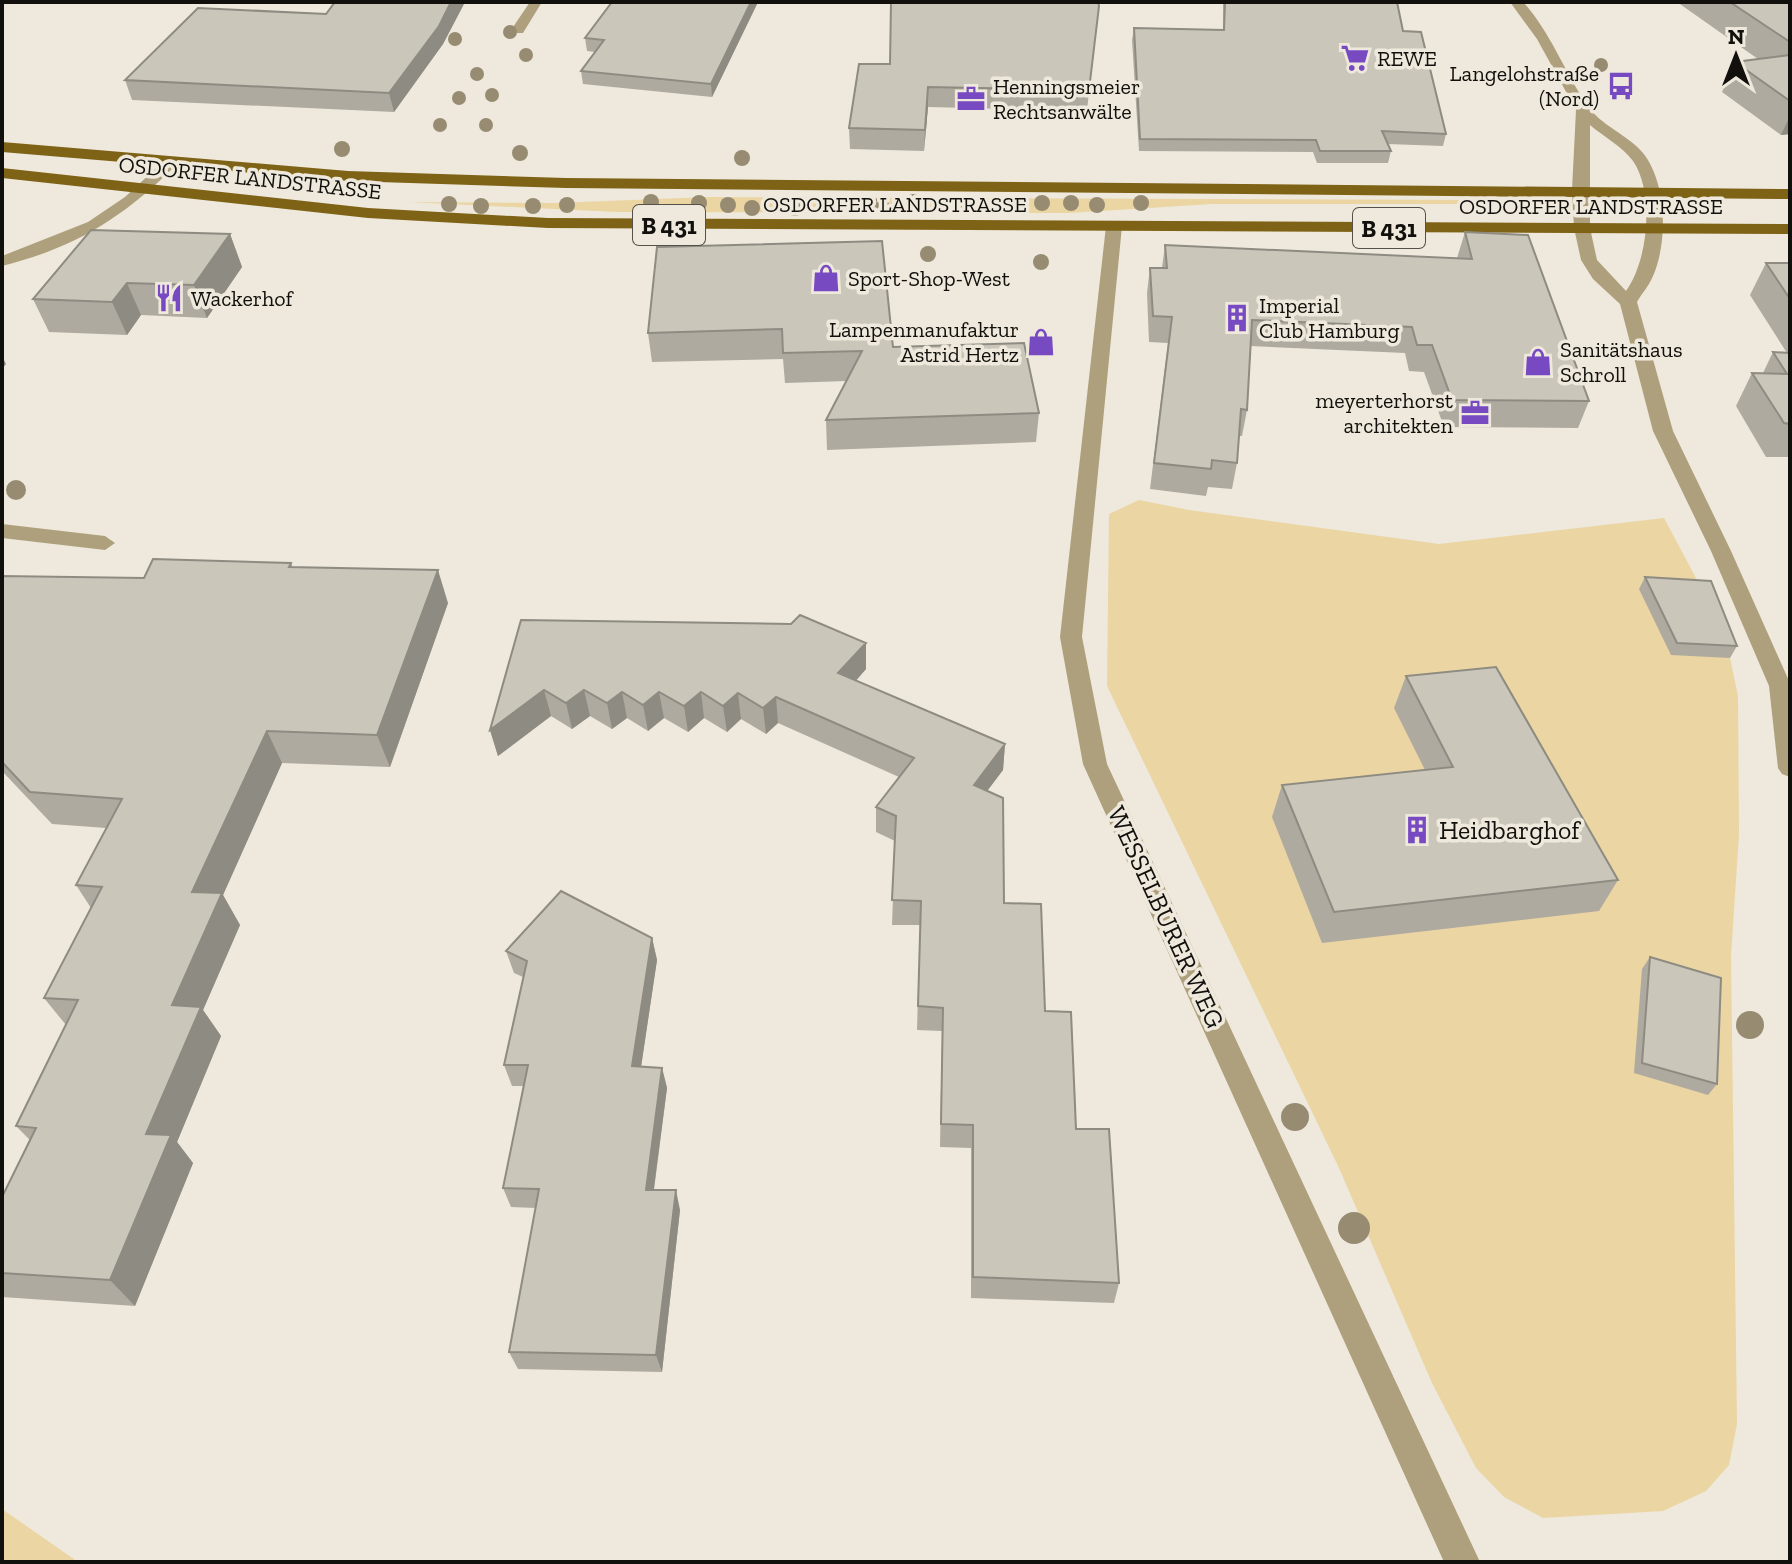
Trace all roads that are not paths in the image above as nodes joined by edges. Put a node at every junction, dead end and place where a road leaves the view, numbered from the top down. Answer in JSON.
{"nodes":[{"id":1,"x":536,"y":2,"type":"edge"},
{"id":2,"x":1516,"y":2,"type":"edge"},
{"id":3,"x":518,"y":30,"type":"dead end"},
{"id":4,"x":1583,"y":111,"type":"junction"},
{"id":5,"x":2,"y":147,"type":"edge"},
{"id":6,"x":170,"y":163,"type":"junction"},
{"id":7,"x":2,"y":173,"type":"edge"},
{"id":8,"x":348,"y":176,"type":"junction"},
{"id":9,"x":143,"y":190,"type":"junction"},
{"id":10,"x":1580,"y":190,"type":"junction"},
{"id":11,"x":1651,"y":191,"type":"junction"},
{"id":12,"x":1790,"y":194,"type":"edge"},
{"id":13,"x":1114,"y":226,"type":"junction"},
{"id":14,"x":1582,"y":228,"type":"junction"},
{"id":15,"x":1653,"y":228,"type":"junction"},
{"id":16,"x":1790,"y":229,"type":"edge"},
{"id":17,"x":2,"y":261,"type":"edge"},
{"id":18,"x":1628,"y":302,"type":"junction"},
{"id":19,"x":2,"y":531,"type":"edge"},
{"id":20,"x":105,"y":543,"type":"dead end"},
{"id":21,"x":1790,"y":768,"type":"edge"},
{"id":22,"x":1462,"y":1562,"type":"edge"}],
"edges":[{"from":1,"to":3,"type":"street"},
{"from":2,"to":4,"type":"street"},
{"from":4,"to":10,"type":"street"},
{"from":4,"to":11,"type":"street"},
{"from":5,"to":6,"type":"main road","name":"OSDORFER LANDSTRASSE","number":"B 431"},
{"from":6,"to":8,"type":"main road","name":"OSDORFER LANDSTRASSE","number":"B 431"},
{"from":6,"to":9,"type":"street"},
{"from":7,"to":9,"type":"main road","name":"OSDORFER LANDSTRASSE","number":"B 431"},
{"from":8,"to":9,"type":"main road"},
{"from":8,"to":10,"type":"main road","name":"OSDORFER LANDSTRASSE","number":"B 431"},
{"from":9,"to":13,"type":"main road","name":"OSDORFER LANDSTRASSE","number":"B 431"},
{"from":9,"to":17,"type":"street"},
{"from":10,"to":11,"type":"main road","name":"OSDORFER LANDSTRASSE","number":"B 431"},
{"from":10,"to":14,"type":"street"},
{"from":11,"to":12,"type":"main road","name":"OSDORFER LANDSTRASSE","number":"B 431"},
{"from":11,"to":15,"type":"street"},
{"from":13,"to":14,"type":"main road","name":"OSDORFER LANDSTRASSE","number":"B 431"},
{"from":13,"to":22,"type":"street","name":"WESSELBURER WEG"},
{"from":14,"to":15,"type":"main road","name":"OSDORFER LANDSTRASSE","number":"B 431"},
{"from":14,"to":18,"type":"street"},
{"from":15,"to":16,"type":"main road","name":"OSDORFER LANDSTRASSE","number":"B 431"},
{"from":15,"to":18,"type":"street"},
{"from":18,"to":21,"type":"street"},
{"from":19,"to":20,"type":"street"}]}
